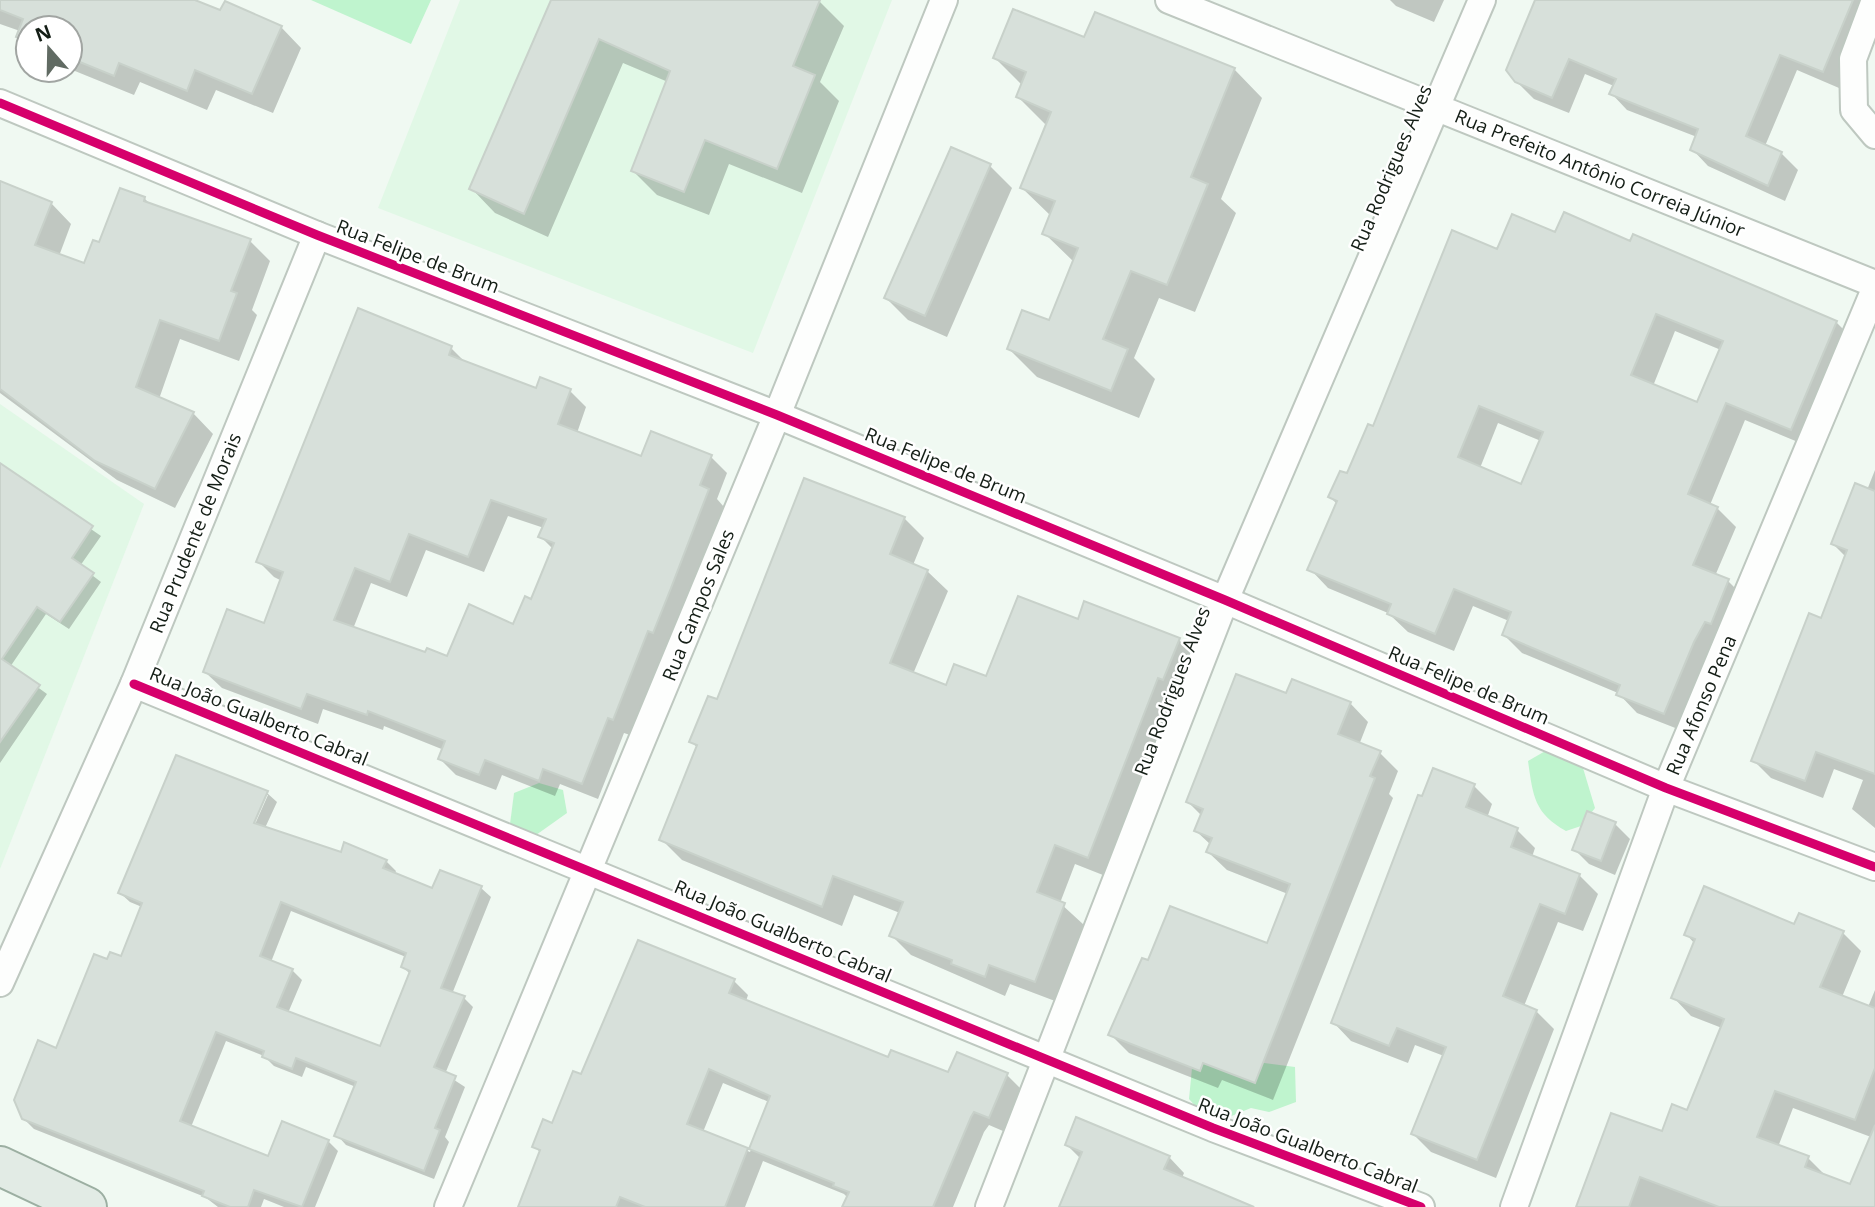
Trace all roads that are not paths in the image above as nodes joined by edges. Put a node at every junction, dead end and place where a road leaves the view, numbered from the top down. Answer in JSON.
{"nodes":[{"id":1,"x":944,"y":0,"type":"edge"},
{"id":2,"x":1169,"y":0,"type":"edge"},
{"id":3,"x":1482,"y":0,"type":"edge"},
{"id":4,"x":1875,"y":0,"type":"edge"},
{"id":5,"x":0,"y":103,"type":"edge"},
{"id":6,"x":1437,"y":106,"type":"junction"},
{"id":7,"x":1875,"y":135,"type":"edge"},
{"id":8,"x":317,"y":235,"type":"junction"},
{"id":9,"x":1875,"y":286,"type":"edge"},
{"id":10,"x":777,"y":415,"type":"junction"},
{"id":11,"x":1225,"y":600,"type":"junction"},
{"id":12,"x":134,"y":684,"type":"junction"},
{"id":13,"x":1666,"y":788,"type":"junction"},
{"id":14,"x":1875,"y":867,"type":"edge"},
{"id":15,"x":589,"y":870,"type":"junction"},
{"id":16,"x":0,"y":983,"type":"edge"},
{"id":17,"x":1048,"y":1060,"type":"junction"},
{"id":18,"x":0,"y":1166,"type":"edge"},
{"id":19,"x":88,"y":1207,"type":"edge"},
{"id":20,"x":448,"y":1207,"type":"edge"},
{"id":21,"x":989,"y":1207,"type":"edge"},
{"id":22,"x":1421,"y":1207,"type":"edge"},
{"id":23,"x":1514,"y":1207,"type":"edge"}],
"edges":[{"from":1,"to":10,"type":"street","name":"Rua Campos Sales"},
{"from":2,"to":6,"type":"street","name":"Rua Prefeito Antônio Correia Júnior"},
{"from":3,"to":6,"type":"street","name":"Rua Rodrigues Alves"},
{"from":4,"to":7,"type":"street"},
{"from":5,"to":8,"type":"street","name":"Rua Felipe de Brum"},
{"from":6,"to":9,"type":"street","name":"Rua Prefeito Antônio Correia Júnior"},
{"from":6,"to":11,"type":"street","name":"Rua Rodrigues Alves"},
{"from":8,"to":10,"type":"street","name":"Rua Felipe de Brum"},
{"from":8,"to":12,"type":"street","name":"Rua Prudente de Morais"},
{"from":9,"to":13,"type":"street","name":"Rua Afonso Pena"},
{"from":10,"to":11,"type":"street","name":"Rua Felipe de Brum"},
{"from":10,"to":15,"type":"street","name":"Rua Campos Sales"},
{"from":11,"to":13,"type":"street","name":"Rua Felipe de Brum"},
{"from":11,"to":17,"type":"street","name":"Rua Rodrigues Alves"},
{"from":12,"to":15,"type":"street","name":"Rua João Gualberto Cabral"},
{"from":12,"to":16,"type":"street","name":"Rua Prudente de Morais"},
{"from":13,"to":14,"type":"street","name":"Rua Felipe de Brum"},
{"from":13,"to":23,"type":"street","name":"Rua Afonso Pena"},
{"from":15,"to":17,"type":"street","name":"Rua João Gualberto Cabral"},
{"from":15,"to":20,"type":"street","name":"Rua Campos Sales"},
{"from":17,"to":21,"type":"street","name":"Rua Rodrigues Alves"},
{"from":17,"to":22,"type":"street","name":"Rua João Gualberto Cabral"},
{"from":18,"to":19,"type":"main road"}]}
